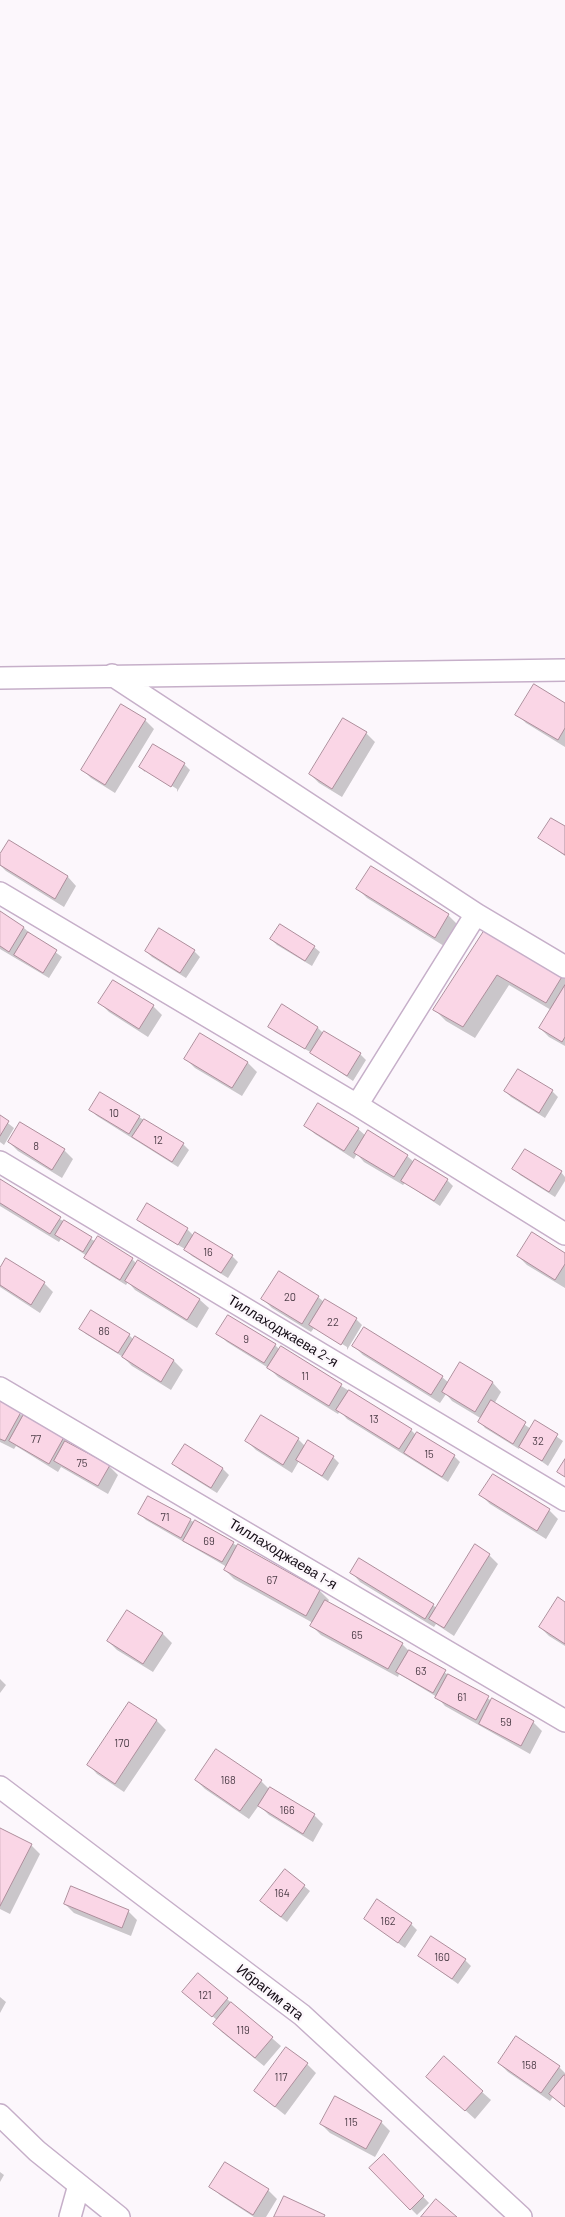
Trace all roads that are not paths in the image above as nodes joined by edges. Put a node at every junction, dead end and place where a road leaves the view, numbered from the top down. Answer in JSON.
{"nodes":[{"id":1,"x":565,"y":670,"type":"edge"},
{"id":2,"x":112,"y":675,"type":"junction"},
{"id":3,"x":0,"y":678,"type":"edge"},
{"id":4,"x":0,"y":893,"type":"edge"},
{"id":5,"x":476,"y":914,"type":"junction"},
{"id":6,"x":565,"y":967,"type":"edge"},
{"id":7,"x":357,"y":1105,"type":"junction"},
{"id":8,"x":0,"y":1162,"type":"edge"},
{"id":9,"x":565,"y":1234,"type":"edge"},
{"id":10,"x":0,"y":1388,"type":"edge"},
{"id":11,"x":565,"y":1500,"type":"edge"},
{"id":12,"x":565,"y":1721,"type":"edge"},
{"id":13,"x":0,"y":1787,"type":"edge"},
{"id":14,"x":0,"y":2116,"type":"edge"},
{"id":15,"x":79,"y":2185,"type":"junction"},
{"id":16,"x":70,"y":2217,"type":"edge"},
{"id":17,"x":119,"y":2217,"type":"edge"},
{"id":18,"x":521,"y":2217,"type":"edge"}],
"edges":[{"from":1,"to":2,"type":"street"},
{"from":2,"to":3,"type":"street"},
{"from":2,"to":5,"type":"street"},
{"from":4,"to":7,"type":"street"},
{"from":5,"to":6,"type":"street"},
{"from":5,"to":7,"type":"street"},
{"from":7,"to":9,"type":"street"},
{"from":8,"to":11,"type":"street","name":"Тиллаходжаева 2-я"},
{"from":10,"to":12,"type":"street","name":"Тиллаходжаева 1-я"},
{"from":13,"to":18,"type":"street","name":"Ибрагим ата"},
{"from":14,"to":15,"type":"street"},
{"from":15,"to":16,"type":"street"},
{"from":15,"to":17,"type":"street"}]}
